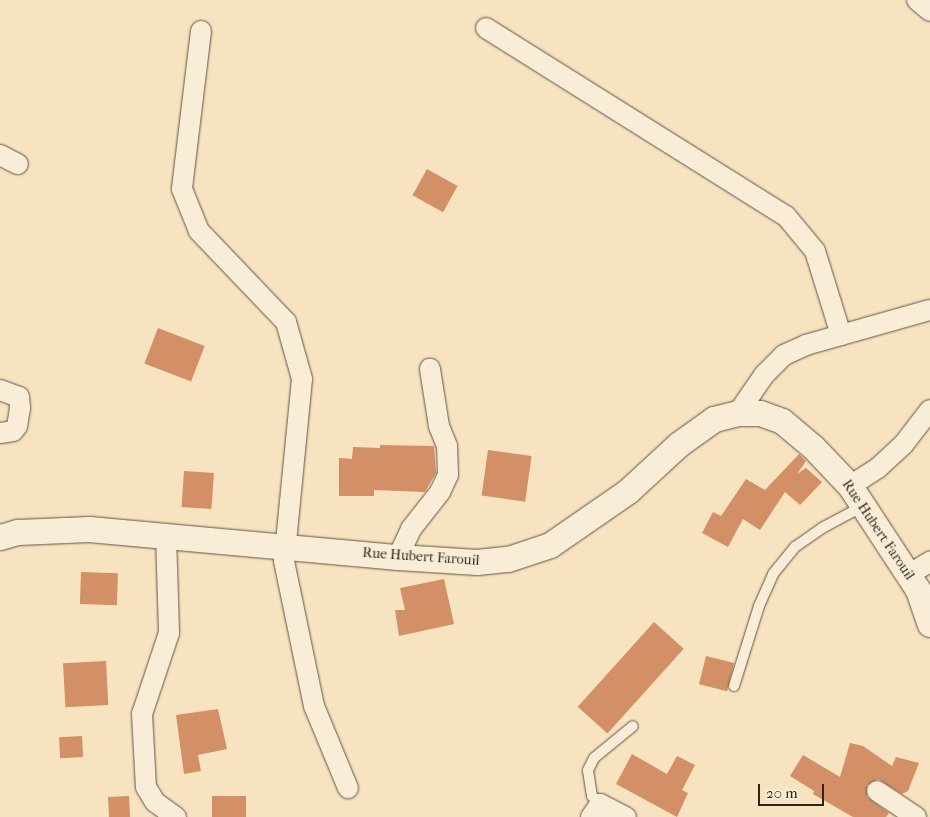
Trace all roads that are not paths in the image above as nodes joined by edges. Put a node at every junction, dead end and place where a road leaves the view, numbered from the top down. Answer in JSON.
{"nodes":[{"id":1,"x":917,"y":0,"type":"edge"},
{"id":2,"x":930,"y":11,"type":"edge"},
{"id":3,"x":486,"y":28,"type":"dead end"},
{"id":4,"x":201,"y":31,"type":"dead end"},
{"id":5,"x":930,"y":310,"type":"edge"},
{"id":6,"x":841,"y":335,"type":"junction"},
{"id":7,"x":430,"y":369,"type":"dead end"},
{"id":8,"x":0,"y":390,"type":"edge"},
{"id":9,"x":930,"y":410,"type":"edge"},
{"id":10,"x":738,"y":413,"type":"junction"},
{"id":11,"x":0,"y":433,"type":"edge"},
{"id":12,"x":857,"y":496,"type":"junction"},
{"id":13,"x":0,"y":536,"type":"edge"},
{"id":14,"x":166,"y":536,"type":"junction"},
{"id":15,"x":284,"y":546,"type":"junction"},
{"id":16,"x":398,"y":557,"type":"junction"},
{"id":17,"x":930,"y":562,"type":"edge"},
{"id":18,"x":908,"y":575,"type":"junction"},
{"id":19,"x":930,"y":624,"type":"edge"},
{"id":20,"x":734,"y":686,"type":"dead end"},
{"id":21,"x":633,"y":726,"type":"dead end"},
{"id":22,"x":348,"y":788,"type":"dead end"},
{"id":23,"x":877,"y":791,"type":"dead end"},
{"id":24,"x":596,"y":811,"type":"edge"},
{"id":25,"x":176,"y":817,"type":"edge"},
{"id":26,"x":626,"y":817,"type":"edge"},
{"id":27,"x":916,"y":817,"type":"edge"}],
"edges":[{"from":1,"to":2,"type":"street"},
{"from":3,"to":6,"type":"street"},
{"from":4,"to":15,"type":"street"},
{"from":5,"to":6,"type":"street"},
{"from":6,"to":10,"type":"street"},
{"from":7,"to":16,"type":"street"},
{"from":8,"to":11,"type":"street"},
{"from":9,"to":12,"type":"street"},
{"from":10,"to":12,"type":"street","name":"Rue Hubert Farouil"},
{"from":10,"to":16,"type":"street","name":"Rue Hubert Farouil"},
{"from":12,"to":18,"type":"street","name":"Rue Hubert Farouil"},
{"from":12,"to":20,"type":"lane"},
{"from":13,"to":14,"type":"street","name":"Rue Hubert Farouil"},
{"from":14,"to":15,"type":"street","name":"Rue Hubert Farouil"},
{"from":14,"to":25,"type":"street"},
{"from":15,"to":16,"type":"street","name":"Rue Hubert Farouil"},
{"from":15,"to":22,"type":"street"},
{"from":17,"to":18,"type":"street"},
{"from":18,"to":19,"type":"street","name":"Rue Hubert Farouil"},
{"from":21,"to":24,"type":"lane"},
{"from":23,"to":27,"type":"street"},
{"from":24,"to":26,"type":"street"}]}
